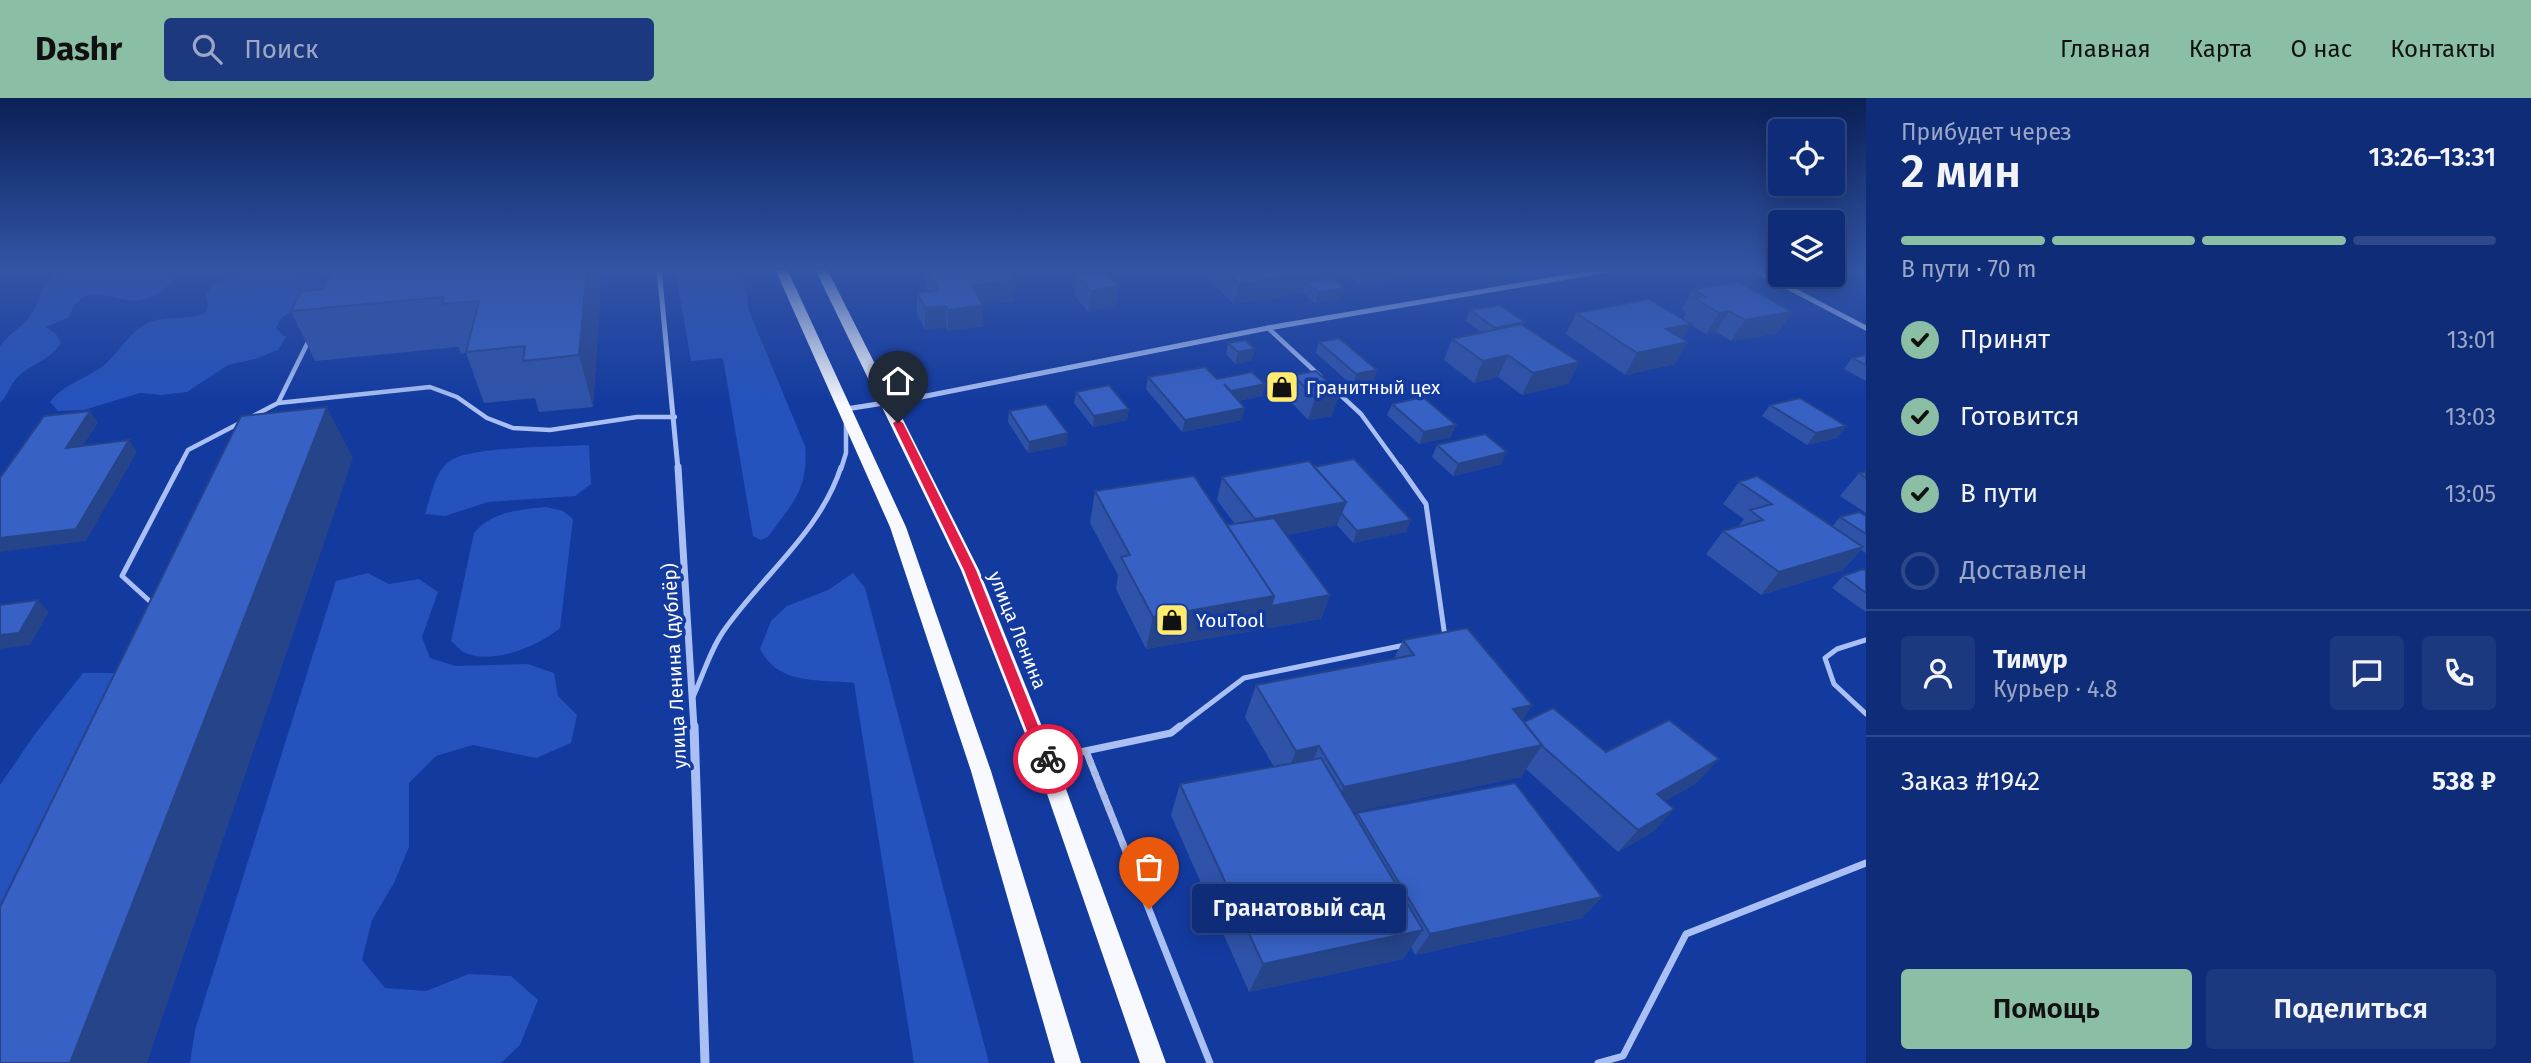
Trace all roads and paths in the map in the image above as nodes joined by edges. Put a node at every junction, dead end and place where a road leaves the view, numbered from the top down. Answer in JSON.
{"nodes":[{"id":1,"x":664,"y":314,"type":"edge"},
{"id":2,"x":803,"y":314,"type":"edge"},
{"id":3,"x":843,"y":314,"type":"edge"},
{"id":4,"x":1350,"y":314,"type":"edge"},
{"id":5,"x":1839,"y":314,"type":"edge"},
{"id":6,"x":1268,"y":328,"type":"junction"},
{"id":7,"x":1866,"y":328,"type":"edge"},
{"id":8,"x":313,"y":331,"type":"edge"},
{"id":9,"x":887,"y":402,"type":"junction"},
{"id":10,"x":278,"y":403,"type":"junction"},
{"id":11,"x":846,"y":409,"type":"junction"},
{"id":12,"x":675,"y":417,"type":"junction"},
{"id":13,"x":160,"y":611,"type":"edge"},
{"id":14,"x":1446,"y":637,"type":"junction"},
{"id":15,"x":1432,"y":639,"type":"edge"},
{"id":16,"x":1866,"y":640,"type":"edge"},
{"id":17,"x":1455,"y":641,"type":"edge"},
{"id":18,"x":1419,"y":642,"type":"edge"},
{"id":19,"x":693,"y":697,"type":"junction"},
{"id":20,"x":1866,"y":714,"type":"edge"},
{"id":21,"x":1086,"y":751,"type":"junction"},
{"id":22,"x":1045,"y":759,"type":"junction"},
{"id":23,"x":1866,"y":863,"type":"edge"},
{"id":24,"x":705,"y":1063,"type":"edge"},
{"id":25,"x":1068,"y":1063,"type":"edge"},
{"id":26,"x":1153,"y":1063,"type":"edge"},
{"id":27,"x":1210,"y":1063,"type":"edge"},
{"id":28,"x":1598,"y":1063,"type":"edge"}],
"edges":[{"from":1,"to":12,"type":"street","name":"улица Ленина (дублёр)"},
{"from":2,"to":11,"type":"main road"},
{"from":3,"to":9,"type":"main road","name":"улица Ленина"},
{"from":4,"to":6,"type":"street"},
{"from":5,"to":7,"type":"street"},
{"from":6,"to":9,"type":"street"},
{"from":6,"to":14,"type":"lane"},
{"from":8,"to":10,"type":"lane"},
{"from":9,"to":11,"type":"street"},
{"from":9,"to":22,"type":"main road","name":"улица Ленина"},
{"from":10,"to":12,"type":"lane"},
{"from":10,"to":13,"type":"lane"},
{"from":11,"to":19,"type":"lane"},
{"from":11,"to":25,"type":"main road"},
{"from":12,"to":19,"type":"street","name":"улица Ленина (дублёр)"},
{"from":14,"to":15,"type":"lane"},
{"from":14,"to":17,"type":"lane"},
{"from":16,"to":20,"type":"lane"},
{"from":18,"to":21,"type":"lane"},
{"from":19,"to":24,"type":"street","name":"улица Ленина (дублёр)"},
{"from":21,"to":22,"type":"lane"},
{"from":21,"to":27,"type":"lane"},
{"from":22,"to":26,"type":"main road","name":"улица Ленина"},
{"from":23,"to":28,"type":"lane"}]}
